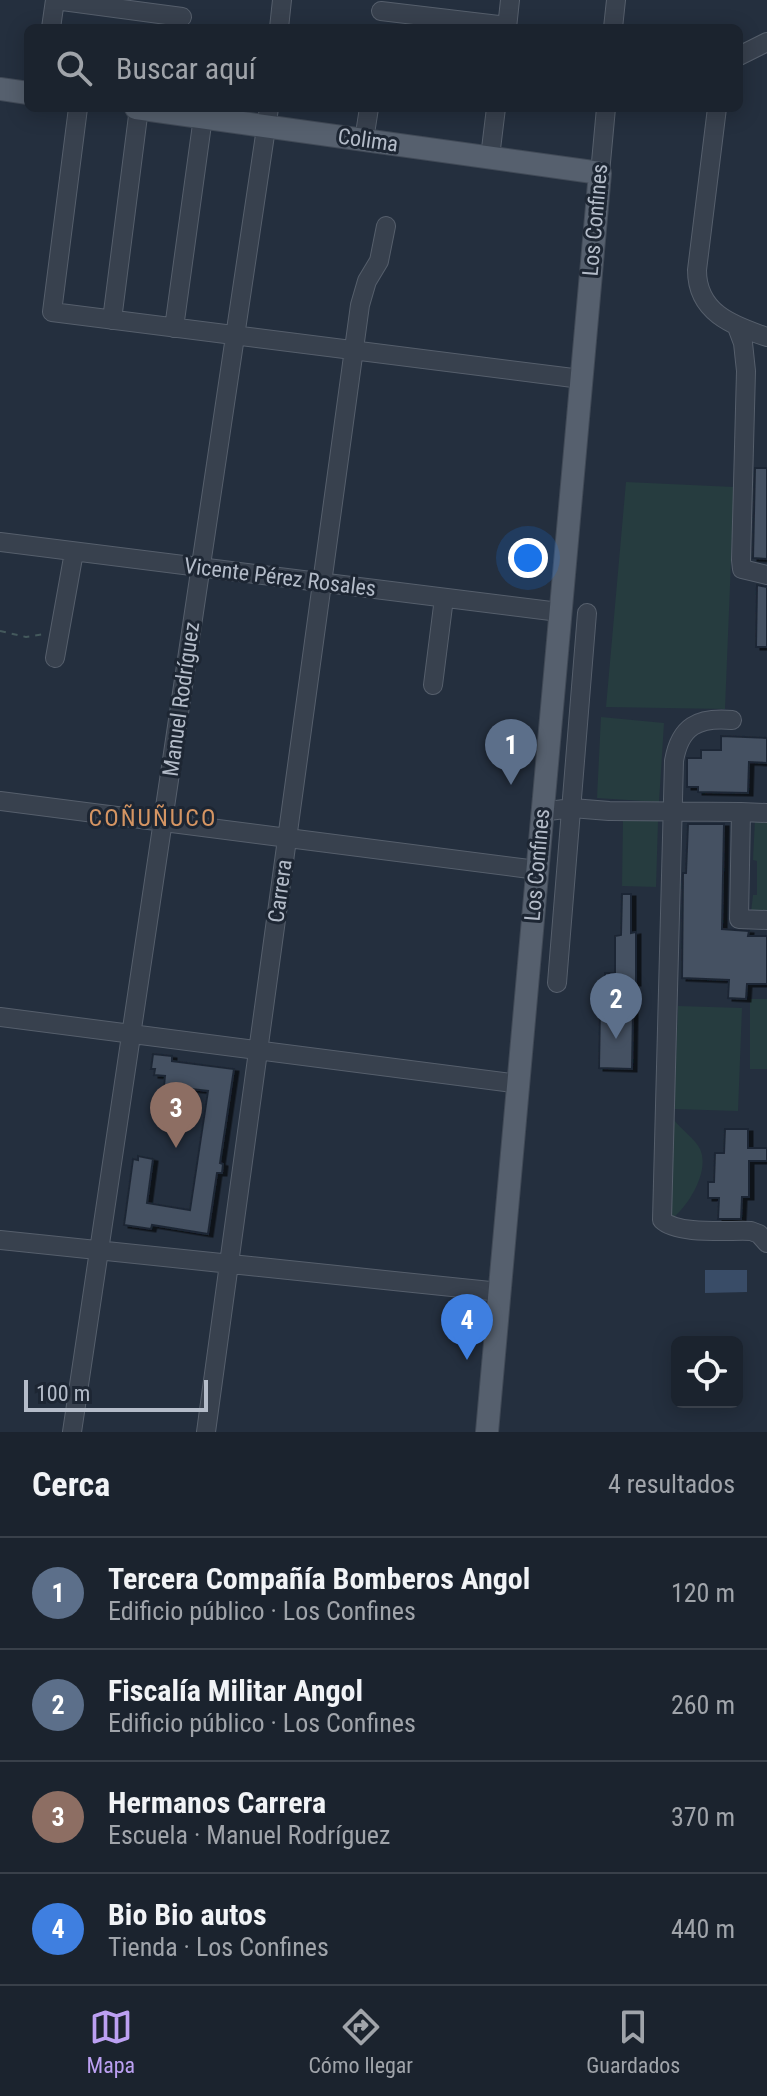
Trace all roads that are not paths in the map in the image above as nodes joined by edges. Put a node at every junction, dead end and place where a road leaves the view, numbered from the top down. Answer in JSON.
{"nodes":[{"id":1,"x":55,"y":0,"type":"edge"},
{"id":2,"x":282,"y":0,"type":"edge"},
{"id":3,"x":510,"y":0,"type":"edge"},
{"id":4,"x":616,"y":0,"type":"edge"},
{"id":5,"x":381,"y":13,"type":"edge"},
{"id":6,"x":182,"y":15,"type":"edge"},
{"id":7,"x":52,"y":24,"type":"edge"},
{"id":8,"x":279,"y":24,"type":"edge"},
{"id":9,"x":480,"y":24,"type":"edge"},
{"id":10,"x":507,"y":24,"type":"edge"},
{"id":11,"x":613,"y":24,"type":"edge"},
{"id":12,"x":767,"y":42,"type":"edge"},
{"id":13,"x":743,"y":54,"type":"edge"},
{"id":14,"x":0,"y":89,"type":"edge"},
{"id":15,"x":24,"y":92,"type":"edge"},
{"id":16,"x":77,"y":112,"type":"edge"},
{"id":17,"x":138,"y":112,"type":"edge"},
{"id":18,"x":179,"y":112,"type":"edge"},
{"id":19,"x":368,"y":112,"type":"edge"},
{"id":20,"x":496,"y":112,"type":"edge"},
{"id":21,"x":606,"y":112,"type":"edge"},
{"id":22,"x":717,"y":112,"type":"edge"},
{"id":23,"x":203,"y":117,"type":"junction"},
{"id":24,"x":268,"y":117,"type":"edge"},
{"id":25,"x":364,"y":140,"type":"junction"},
{"id":26,"x":490,"y":157,"type":"junction"},
{"id":27,"x":600,"y":173,"type":"junction"},
{"id":28,"x":386,"y":226,"type":"dead end"},
{"id":29,"x":112,"y":320,"type":"junction"},
{"id":30,"x":737,"y":327,"type":"junction"},
{"id":31,"x":174,"y":328,"type":"junction"},
{"id":32,"x":235,"y":335,"type":"junction"},
{"id":33,"x":765,"y":335,"type":"edge"},
{"id":34,"x":354,"y":350,"type":"junction"},
{"id":35,"x":581,"y":379,"type":"junction"},
{"id":36,"x":0,"y":542,"type":"edge"},
{"id":37,"x":74,"y":552,"type":"junction"},
{"id":38,"x":201,"y":567,"type":"junction"},
{"id":39,"x":767,"y":575,"type":"edge"},
{"id":40,"x":322,"y":582,"type":"junction"},
{"id":41,"x":444,"y":598,"type":"junction"},
{"id":42,"x":559,"y":612,"type":"junction"},
{"id":43,"x":587,"y":613,"type":"dead end"},
{"id":44,"x":55,"y":658,"type":"dead end"},
{"id":45,"x":433,"y":685,"type":"dead end"},
{"id":46,"x":732,"y":720,"type":"dead end"},
{"id":47,"x":0,"y":801,"type":"edge"},
{"id":48,"x":572,"y":808,"type":"junction"},
{"id":49,"x":541,"y":812,"type":"junction"},
{"id":50,"x":672,"y":812,"type":"junction"},
{"id":51,"x":741,"y":812,"type":"junction"},
{"id":52,"x":767,"y":813,"type":"edge"},
{"id":53,"x":163,"y":821,"type":"junction"},
{"id":54,"x":287,"y":837,"type":"junction"},
{"id":55,"x":537,"y":870,"type":"junction"},
{"id":56,"x":767,"y":920,"type":"edge"},
{"id":57,"x":557,"y":983,"type":"dead end"},
{"id":58,"x":0,"y":1017,"type":"edge"},
{"id":59,"x":131,"y":1034,"type":"junction"},
{"id":60,"x":258,"y":1050,"type":"junction"},
{"id":61,"x":520,"y":1084,"type":"junction"},
{"id":62,"x":0,"y":1240,"type":"edge"},
{"id":63,"x":767,"y":1243,"type":"edge"},
{"id":64,"x":99,"y":1250,"type":"junction"},
{"id":65,"x":229,"y":1264,"type":"junction"},
{"id":66,"x":500,"y":1292,"type":"junction"},
{"id":67,"x":72,"y":1432,"type":"edge"},
{"id":68,"x":206,"y":1432,"type":"edge"},
{"id":69,"x":487,"y":1432,"type":"edge"}],
"edges":[{"from":1,"to":6,"type":"street"},
{"from":1,"to":7,"type":"street"},
{"from":2,"to":8,"type":"street"},
{"from":3,"to":10,"type":"street"},
{"from":4,"to":11,"type":"street"},
{"from":5,"to":9,"type":"street"},
{"from":12,"to":13,"type":"street"},
{"from":14,"to":15,"type":"main road"},
{"from":16,"to":29,"type":"street"},
{"from":17,"to":29,"type":"street"},
{"from":18,"to":23,"type":"main road","name":"Colima"},
{"from":19,"to":25,"type":"street"},
{"from":20,"to":26,"type":"street"},
{"from":21,"to":27,"type":"street","name":"Los Confines"},
{"from":22,"to":30,"type":"street"},
{"from":23,"to":24,"type":"main road","name":"Colima"},
{"from":23,"to":31,"type":"street"},
{"from":24,"to":25,"type":"main road","name":"Colima"},
{"from":24,"to":32,"type":"street","name":"Manuel Rodríguez"},
{"from":25,"to":26,"type":"main road","name":"Colima"},
{"from":26,"to":27,"type":"main road","name":"Colima"},
{"from":27,"to":35,"type":"main road","name":"Los Confines"},
{"from":28,"to":34,"type":"street","name":"Carrera"},
{"from":29,"to":31,"type":"street"},
{"from":30,"to":33,"type":"street"},
{"from":30,"to":39,"type":"street"},
{"from":31,"to":32,"type":"street"},
{"from":32,"to":34,"type":"street"},
{"from":32,"to":38,"type":"street","name":"Manuel Rodríguez"},
{"from":34,"to":35,"type":"street"},
{"from":34,"to":40,"type":"street","name":"Carrera"},
{"from":35,"to":42,"type":"main road","name":"Los Confines"},
{"from":36,"to":37,"type":"street","name":"Vicente Pérez Rosales"},
{"from":37,"to":38,"type":"street","name":"Vicente Pérez Rosales"},
{"from":37,"to":44,"type":"street"},
{"from":38,"to":40,"type":"street","name":"Vicente Pérez Rosales"},
{"from":38,"to":53,"type":"street","name":"Manuel Rodríguez"},
{"from":40,"to":41,"type":"street","name":"Vicente Pérez Rosales"},
{"from":40,"to":54,"type":"street","name":"Carrera"},
{"from":41,"to":42,"type":"street","name":"Vicente Pérez Rosales"},
{"from":41,"to":45,"type":"street"},
{"from":42,"to":49,"type":"main road","name":"Los Confines"},
{"from":43,"to":48,"type":"street"},
{"from":46,"to":50,"type":"street"},
{"from":47,"to":53,"type":"street"},
{"from":48,"to":49,"type":"street"},
{"from":48,"to":50,"type":"street"},
{"from":48,"to":57,"type":"street"},
{"from":49,"to":55,"type":"main road","name":"Los Confines"},
{"from":50,"to":51,"type":"street"},
{"from":50,"to":63,"type":"street"},
{"from":51,"to":52,"type":"street"},
{"from":51,"to":56,"type":"street"},
{"from":53,"to":54,"type":"street"},
{"from":53,"to":59,"type":"street","name":"Manuel Rodríguez"},
{"from":54,"to":55,"type":"street"},
{"from":54,"to":60,"type":"street","name":"Carrera"},
{"from":55,"to":61,"type":"main road","name":"Los Confines"},
{"from":58,"to":59,"type":"street"},
{"from":59,"to":60,"type":"street"},
{"from":59,"to":64,"type":"street","name":"Manuel Rodríguez"},
{"from":60,"to":61,"type":"street"},
{"from":60,"to":65,"type":"street","name":"Carrera"},
{"from":61,"to":66,"type":"main road","name":"Los Confines"},
{"from":62,"to":64,"type":"street"},
{"from":64,"to":65,"type":"street"},
{"from":64,"to":67,"type":"street","name":"Manuel Rodríguez"},
{"from":65,"to":66,"type":"street"},
{"from":65,"to":68,"type":"street","name":"Carrera"},
{"from":66,"to":69,"type":"main road","name":"Los Confines"}]}
